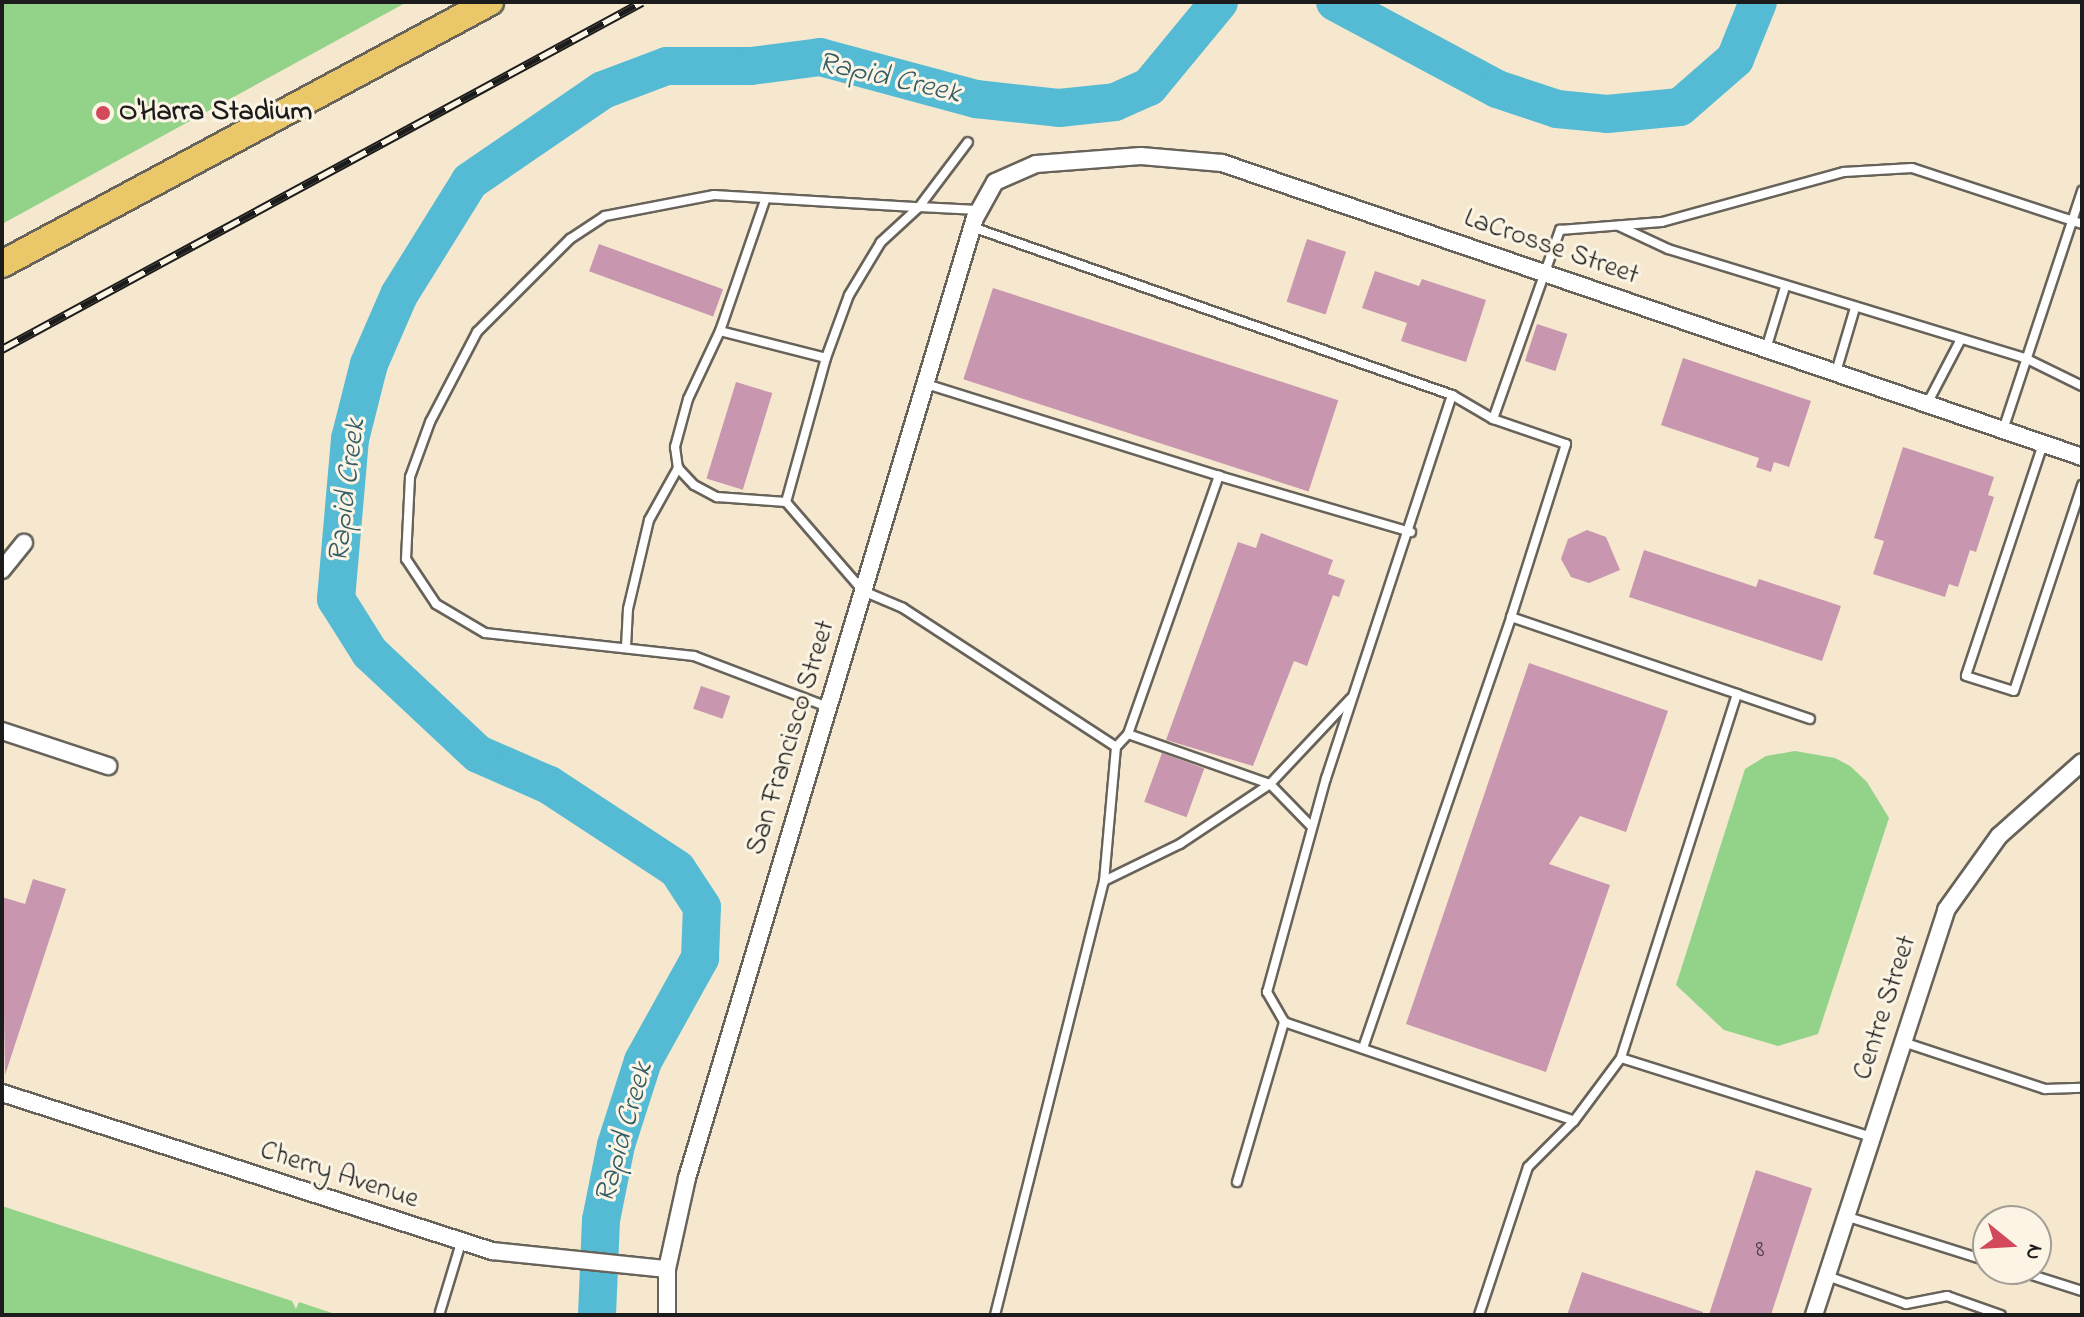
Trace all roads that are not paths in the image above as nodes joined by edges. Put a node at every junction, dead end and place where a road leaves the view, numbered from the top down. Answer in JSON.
{"nodes":[{"id":1,"x":490,"y":2,"type":"edge"},
{"id":2,"x":968,"y":142,"type":"dead end"},
{"id":3,"x":995,"y":182,"type":"joint"},
{"id":4,"x":2082,"y":191,"type":"edge"},
{"id":5,"x":765,"y":200,"type":"junction"},
{"id":6,"x":919,"y":207,"type":"junction"},
{"id":7,"x":979,"y":210,"type":"junction"},
{"id":8,"x":2077,"y":223,"type":"edge"},
{"id":9,"x":1618,"y":225,"type":"junction"},
{"id":10,"x":972,"y":227,"type":"junction"},
{"id":11,"x":3,"y":259,"type":"edge"},
{"id":12,"x":1542,"y":273,"type":"junction"},
{"id":13,"x":1785,"y":287,"type":"junction"},
{"id":14,"x":1855,"y":308,"type":"junction"},
{"id":15,"x":720,"y":331,"type":"junction"},
{"id":16,"x":1961,"y":339,"type":"junction"},
{"id":17,"x":1766,"y":349,"type":"junction"},
{"id":18,"x":826,"y":358,"type":"junction"},
{"id":19,"x":2027,"y":359,"type":"junction"},
{"id":20,"x":1836,"y":373,"type":"junction"},
{"id":21,"x":925,"y":384,"type":"junction"},
{"id":22,"x":2082,"y":386,"type":"edge"},
{"id":23,"x":1452,"y":395,"type":"junction"},
{"id":24,"x":1927,"y":404,"type":"junction"},
{"id":25,"x":1493,"y":419,"type":"junction"},
{"id":26,"x":2003,"y":430,"type":"junction"},
{"id":27,"x":2043,"y":444,"type":"junction"},
{"id":28,"x":2082,"y":457,"type":"edge"},
{"id":29,"x":678,"y":468,"type":"junction"},
{"id":30,"x":1219,"y":476,"type":"junction"},
{"id":31,"x":2082,"y":485,"type":"edge"},
{"id":32,"x":786,"y":502,"type":"junction"},
{"id":33,"x":1411,"y":532,"type":"junction"},
{"id":34,"x":24,"y":543,"type":"dead end"},
{"id":35,"x":2,"y":570,"type":"edge"},
{"id":36,"x":863,"y":591,"type":"junction"},
{"id":37,"x":1511,"y":617,"type":"junction"},
{"id":38,"x":626,"y":647,"type":"junction"},
{"id":39,"x":1737,"y":694,"type":"junction"},
{"id":40,"x":1354,"y":695,"type":"junction"},
{"id":41,"x":828,"y":707,"type":"junction"},
{"id":42,"x":1810,"y":719,"type":"dead end"},
{"id":43,"x":2,"y":731,"type":"edge"},
{"id":44,"x":1128,"y":734,"type":"junction"},
{"id":45,"x":1116,"y":747,"type":"junction"},
{"id":46,"x":2082,"y":762,"type":"edge"},
{"id":47,"x":108,"y":766,"type":"dead end"},
{"id":48,"x":1270,"y":784,"type":"junction"},
{"id":49,"x":1312,"y":827,"type":"junction"},
{"id":50,"x":1104,"y":881,"type":"junction"},
{"id":51,"x":1284,"y":1022,"type":"junction"},
{"id":52,"x":1903,"y":1042,"type":"junction"},
{"id":53,"x":1363,"y":1048,"type":"junction"},
{"id":54,"x":1621,"y":1058,"type":"junction"},
{"id":55,"x":2082,"y":1088,"type":"edge"},
{"id":56,"x":2,"y":1093,"type":"edge"},
{"id":57,"x":1574,"y":1121,"type":"junction"},
{"id":58,"x":1872,"y":1137,"type":"junction"},
{"id":59,"x":1237,"y":1182,"type":"dead end"},
{"id":60,"x":1845,"y":1216,"type":"junction"},
{"id":61,"x":461,"y":1243,"type":"junction"},
{"id":62,"x":1972,"y":1256,"type":"edge"},
{"id":63,"x":667,"y":1269,"type":"junction"},
{"id":64,"x":1826,"y":1276,"type":"junction"},
{"id":65,"x":2052,"y":1281,"type":"edge"},
{"id":66,"x":2082,"y":1291,"type":"edge"},
{"id":67,"x":1906,"y":1304,"type":"junction"},
{"id":68,"x":440,"y":1312,"type":"dead end"},
{"id":69,"x":667,"y":1315,"type":"edge"},
{"id":70,"x":995,"y":1315,"type":"edge"},
{"id":71,"x":1479,"y":1315,"type":"edge"},
{"id":72,"x":1814,"y":1315,"type":"edge"},
{"id":73,"x":1902,"y":1315,"type":"edge"},
{"id":74,"x":2001,"y":1315,"type":"edge"}],
"edges":[{"from":1,"to":11,"type":"main road"},
{"from":2,"to":6,"type":"lane"},
{"from":3,"to":7,"type":"street","name":"San Francisco Street"},
{"from":3,"to":12,"type":"street","name":"LaCrosse Street"},
{"from":4,"to":8,"type":"lane"},
{"from":5,"to":6,"type":"lane"},
{"from":5,"to":15,"type":"lane"},
{"from":5,"to":38,"type":"lane"},
{"from":6,"to":7,"type":"lane"},
{"from":6,"to":18,"type":"lane"},
{"from":7,"to":10,"type":"street","name":"San Francisco Street"},
{"from":8,"to":9,"type":"lane"},
{"from":8,"to":19,"type":"lane"},
{"from":9,"to":12,"type":"lane"},
{"from":9,"to":13,"type":"lane"},
{"from":10,"to":21,"type":"street","name":"San Francisco Street"},
{"from":10,"to":23,"type":"lane"},
{"from":12,"to":17,"type":"street","name":"LaCrosse Street"},
{"from":12,"to":25,"type":"lane"},
{"from":13,"to":14,"type":"lane"},
{"from":13,"to":17,"type":"lane"},
{"from":14,"to":16,"type":"lane"},
{"from":14,"to":20,"type":"lane"},
{"from":15,"to":18,"type":"lane"},
{"from":15,"to":29,"type":"lane"},
{"from":16,"to":19,"type":"lane"},
{"from":16,"to":24,"type":"lane"},
{"from":17,"to":20,"type":"street","name":"LaCrosse Street"},
{"from":18,"to":32,"type":"lane"},
{"from":19,"to":22,"type":"lane"},
{"from":19,"to":26,"type":"lane"},
{"from":20,"to":24,"type":"street","name":"LaCrosse Street"},
{"from":21,"to":30,"type":"lane"},
{"from":21,"to":36,"type":"street","name":"San Francisco Street"},
{"from":23,"to":25,"type":"lane"},
{"from":23,"to":33,"type":"lane"},
{"from":24,"to":26,"type":"street","name":"LaCrosse Street"},
{"from":25,"to":37,"type":"lane"},
{"from":26,"to":27,"type":"street","name":"LaCrosse Street"},
{"from":27,"to":28,"type":"street","name":"LaCrosse Street"},
{"from":27,"to":31,"type":"lane"},
{"from":29,"to":32,"type":"lane"},
{"from":29,"to":38,"type":"lane"},
{"from":30,"to":33,"type":"lane"},
{"from":30,"to":44,"type":"lane"},
{"from":32,"to":36,"type":"lane"},
{"from":33,"to":40,"type":"lane"},
{"from":34,"to":35,"type":"street"},
{"from":36,"to":41,"type":"street","name":"San Francisco Street"},
{"from":36,"to":45,"type":"lane"},
{"from":37,"to":39,"type":"lane"},
{"from":37,"to":53,"type":"lane"},
{"from":38,"to":41,"type":"lane"},
{"from":39,"to":42,"type":"lane"},
{"from":39,"to":54,"type":"lane"},
{"from":40,"to":48,"type":"lane"},
{"from":40,"to":49,"type":"lane"},
{"from":41,"to":63,"type":"street","name":"San Francisco Street"},
{"from":43,"to":47,"type":"street"},
{"from":44,"to":45,"type":"lane"},
{"from":44,"to":48,"type":"lane"},
{"from":45,"to":50,"type":"lane"},
{"from":46,"to":52,"type":"street","name":"Centre Street"},
{"from":48,"to":49,"type":"lane"},
{"from":48,"to":50,"type":"lane"},
{"from":49,"to":51,"type":"lane"},
{"from":50,"to":70,"type":"lane"},
{"from":51,"to":53,"type":"lane"},
{"from":51,"to":59,"type":"lane"},
{"from":52,"to":55,"type":"lane"},
{"from":52,"to":58,"type":"street","name":"Centre Street"},
{"from":53,"to":57,"type":"lane"},
{"from":54,"to":57,"type":"lane"},
{"from":54,"to":58,"type":"lane"},
{"from":56,"to":61,"type":"street","name":"Cherry Avenue"},
{"from":57,"to":71,"type":"lane"},
{"from":58,"to":60,"type":"street","name":"Centre Street"},
{"from":60,"to":62,"type":"lane"},
{"from":60,"to":64,"type":"street","name":"Centre Street"},
{"from":61,"to":63,"type":"street","name":"Cherry Avenue"},
{"from":61,"to":68,"type":"lane"},
{"from":63,"to":69,"type":"street","name":"San Francisco Street"},
{"from":64,"to":67,"type":"lane"},
{"from":64,"to":72,"type":"street","name":"Centre Street"},
{"from":65,"to":66,"type":"lane"},
{"from":67,"to":73,"type":"lane"},
{"from":67,"to":74,"type":"lane"}]}
